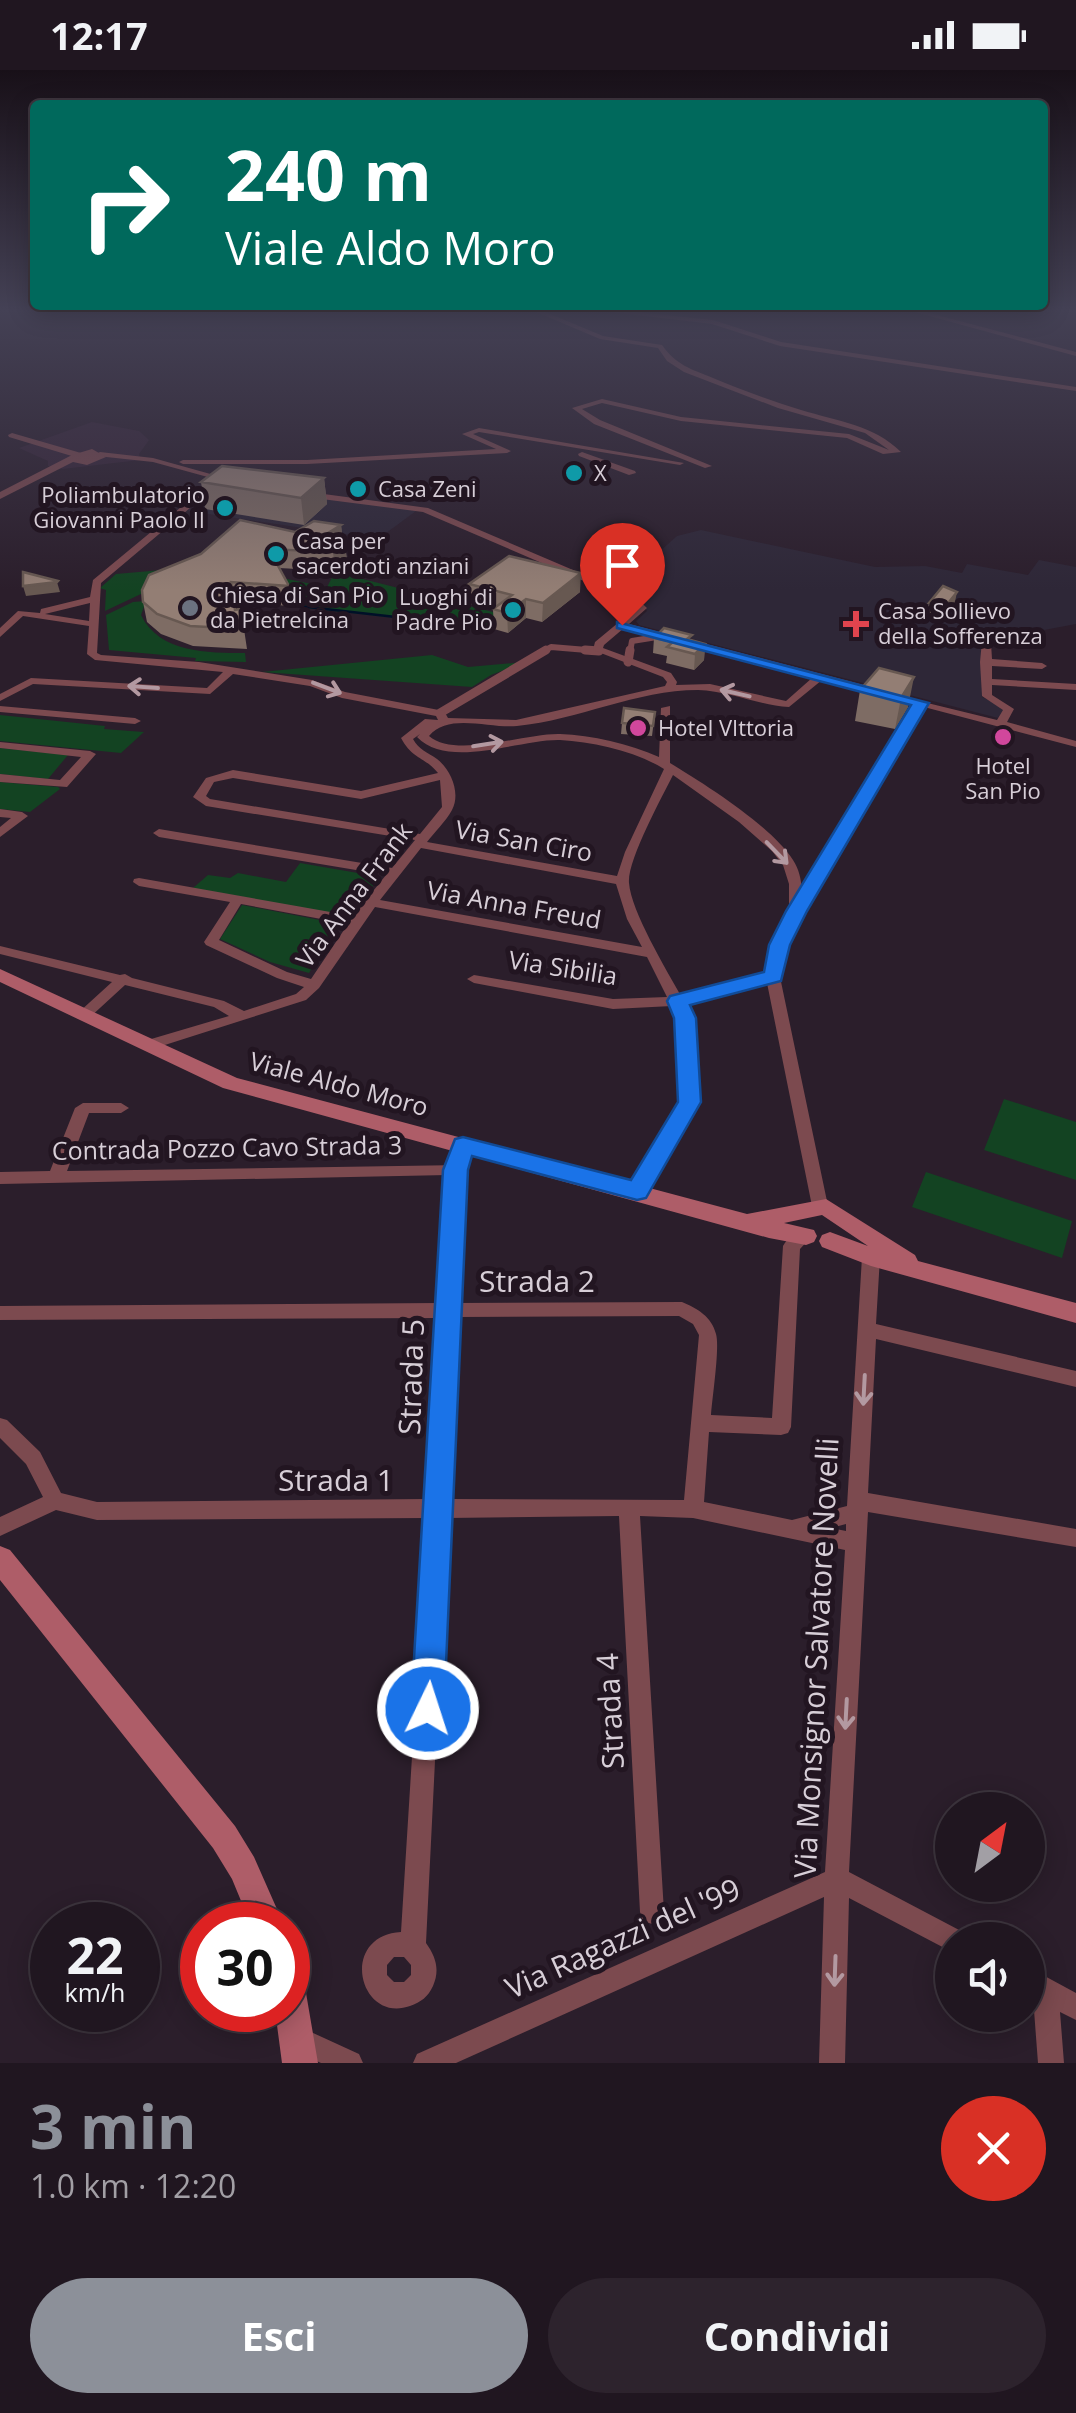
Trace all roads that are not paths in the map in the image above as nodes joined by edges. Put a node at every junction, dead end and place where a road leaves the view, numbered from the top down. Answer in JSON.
{"nodes":[{"id":1,"x":591,"y":404,"type":"edge"},
{"id":2,"x":615,"y":404,"type":"edge"},
{"id":3,"x":778,"y":404,"type":"edge"},
{"id":4,"x":12,"y":435,"type":"dead end"},
{"id":5,"x":38,"y":437,"type":"dead end"},
{"id":6,"x":545,"y":442,"type":"junction"},
{"id":7,"x":67,"y":446,"type":"dead end"},
{"id":8,"x":86,"y":458,"type":"junction"},
{"id":9,"x":244,"y":462,"type":"junction"},
{"id":10,"x":170,"y":465,"type":"junction"},
{"id":11,"x":632,"y":474,"type":"dead end"},
{"id":12,"x":221,"y":478,"type":"junction"},
{"id":13,"x":234,"y":482,"type":"edge"},
{"id":14,"x":299,"y":494,"type":"edge"},
{"id":15,"x":0,"y":496,"type":"edge"},
{"id":16,"x":94,"y":599,"type":"junction"},
{"id":17,"x":25,"y":613,"type":"junction"},
{"id":18,"x":92,"y":620,"type":"junction"},
{"id":19,"x":622,"y":625,"type":"junction"},
{"id":20,"x":3,"y":628,"type":"edge"},
{"id":21,"x":663,"y":636,"type":"junction"},
{"id":22,"x":986,"y":643,"type":"dead end"},
{"id":23,"x":599,"y":651,"type":"junction"},
{"id":24,"x":628,"y":662,"type":"junction"},
{"id":25,"x":986,"y":662,"type":"junction"},
{"id":26,"x":1042,"y":666,"type":"dead end"},
{"id":27,"x":232,"y":670,"type":"junction"},
{"id":28,"x":820,"y":676,"type":"junction"},
{"id":29,"x":986,"y":682,"type":"junction"},
{"id":30,"x":1076,"y":687,"type":"edge"},
{"id":31,"x":669,"y":689,"type":"junction"},
{"id":32,"x":0,"y":698,"type":"edge"},
{"id":33,"x":921,"y":703,"type":"junction"},
{"id":34,"x":666,"y":708,"type":"dead end"},
{"id":35,"x":0,"y":709,"type":"edge"},
{"id":36,"x":442,"y":718,"type":"junction"},
{"id":37,"x":135,"y":721,"type":"dead end"},
{"id":38,"x":1000,"y":724,"type":"junction"},
{"id":39,"x":1076,"y":744,"type":"edge"},
{"id":40,"x":0,"y":745,"type":"edge"},
{"id":41,"x":667,"y":768,"type":"junction"},
{"id":42,"x":446,"y":775,"type":"junction"},
{"id":43,"x":0,"y":778,"type":"edge"},
{"id":44,"x":0,"y":813,"type":"edge"},
{"id":45,"x":159,"y":832,"type":"dead end"},
{"id":46,"x":0,"y":833,"type":"edge"},
{"id":47,"x":421,"y":841,"type":"junction"},
{"id":48,"x":396,"y":872,"type":"junction"},
{"id":49,"x":622,"y":881,"type":"junction"},
{"id":50,"x":139,"y":882,"type":"dead end"},
{"id":51,"x":237,"y":900,"type":"junction"},
{"id":52,"x":371,"y":902,"type":"junction"},
{"id":53,"x":796,"y":911,"type":"junction"},
{"id":54,"x":356,"y":921,"type":"junction"},
{"id":55,"x":0,"y":950,"type":"edge"},
{"id":56,"x":650,"y":952,"type":"junction"},
{"id":57,"x":0,"y":975,"type":"edge"},
{"id":58,"x":773,"y":976,"type":"junction"},
{"id":59,"x":125,"y":978,"type":"junction"},
{"id":60,"x":474,"y":978,"type":"dead end"},
{"id":61,"x":314,"y":985,"type":"junction"},
{"id":62,"x":678,"y":1001,"type":"junction"},
{"id":63,"x":83,"y":1016,"type":"junction"},
{"id":64,"x":241,"y":1016,"type":"junction"},
{"id":65,"x":146,"y":1046,"type":"junction"},
{"id":66,"x":121,"y":1108,"type":"dead end"},
{"id":67,"x":463,"y":1146,"type":"junction"},
{"id":68,"x":456,"y":1170,"type":"junction"},
{"id":69,"x":56,"y":1176,"type":"junction"},
{"id":70,"x":0,"y":1178,"type":"edge"},
{"id":71,"x":637,"y":1191,"type":"junction"},
{"id":72,"x":814,"y":1221,"type":"junction"},
{"id":73,"x":871,"y":1258,"type":"junction"},
{"id":74,"x":926,"y":1273,"type":"junction"},
{"id":75,"x":446,"y":1309,"type":"junction"},
{"id":76,"x":0,"y":1313,"type":"edge"},
{"id":77,"x":1076,"y":1313,"type":"edge"},
{"id":78,"x":866,"y":1329,"type":"junction"},
{"id":79,"x":1076,"y":1379,"type":"edge"},
{"id":80,"x":700,"y":1423,"type":"junction"},
{"id":81,"x":0,"y":1426,"type":"edge"},
{"id":82,"x":55,"y":1501,"type":"junction"},
{"id":83,"x":858,"y":1506,"type":"junction"},
{"id":84,"x":629,"y":1507,"type":"junction"},
{"id":85,"x":693,"y":1509,"type":"junction"},
{"id":86,"x":440,"y":1511,"type":"junction"},
{"id":87,"x":0,"y":1526,"type":"edge"},
{"id":88,"x":791,"y":1530,"type":"junction"},
{"id":89,"x":1076,"y":1538,"type":"edge"},
{"id":90,"x":856,"y":1544,"type":"junction"},
{"id":91,"x":0,"y":1559,"type":"edge"},
{"id":92,"x":837,"y":1879,"type":"junction"},
{"id":93,"x":258,"y":1902,"type":"edge"},
{"id":94,"x":652,"y":1912,"type":"dead end"},
{"id":95,"x":935,"y":1931,"type":"edge"},
{"id":96,"x":413,"y":1946,"type":"dead end"},
{"id":97,"x":1045,"y":1990,"type":"edge"},
{"id":98,"x":1076,"y":2007,"type":"edge"},
{"id":99,"x":1044,"y":2032,"type":"edge"},
{"id":100,"x":300,"y":2051,"type":"edge"},
{"id":101,"x":350,"y":2063,"type":"edge"},
{"id":102,"x":426,"y":2063,"type":"edge"},
{"id":103,"x":832,"y":2063,"type":"edge"},
{"id":104,"x":1050,"y":2063,"type":"edge"}],
"edges":[{"from":1,"to":6,"type":"street"},
{"from":2,"to":3,"type":"street"},
{"from":4,"to":8,"type":"street"},
{"from":5,"to":7,"type":"street"},
{"from":6,"to":9,"type":"street"},
{"from":6,"to":11,"type":"street"},
{"from":8,"to":10,"type":"street"},
{"from":8,"to":15,"type":"street"},
{"from":9,"to":10,"type":"street"},
{"from":9,"to":12,"type":"street"},
{"from":10,"to":12,"type":"street"},
{"from":12,"to":13,"type":"street"},
{"from":12,"to":16,"type":"street"},
{"from":14,"to":19,"type":"street"},
{"from":16,"to":17,"type":"street"},
{"from":16,"to":18,"type":"street"},
{"from":17,"to":18,"type":"street"},
{"from":17,"to":20,"type":"street"},
{"from":18,"to":27,"type":"street"},
{"from":19,"to":21,"type":"street"},
{"from":19,"to":23,"type":"street"},
{"from":21,"to":24,"type":"street"},
{"from":21,"to":28,"type":"street"},
{"from":22,"to":25,"type":"street"},
{"from":23,"to":24,"type":"street"},
{"from":23,"to":36,"type":"street"},
{"from":24,"to":31,"type":"street"},
{"from":25,"to":26,"type":"street"},
{"from":25,"to":29,"type":"street"},
{"from":27,"to":32,"type":"street","one_way":true},
{"from":27,"to":36,"type":"street","one_way":true},
{"from":28,"to":31,"type":"street","one_way":true},
{"from":28,"to":33,"type":"street"},
{"from":29,"to":30,"type":"street"},
{"from":29,"to":38,"type":"street"},
{"from":31,"to":36,"type":"street"},
{"from":33,"to":38,"type":"street"},
{"from":33,"to":53,"type":"street"},
{"from":34,"to":41,"type":"street"},
{"from":35,"to":37,"type":"street"},
{"from":36,"to":41,"type":"street","one_way":true},
{"from":36,"to":42,"type":"street"},
{"from":38,"to":39,"type":"street"},
{"from":40,"to":43,"type":"street"},
{"from":41,"to":49,"type":"street"},
{"from":41,"to":53,"type":"street","one_way":true},
{"from":42,"to":47,"type":"street","name":"Via Anna Frank"},
{"from":42,"to":47,"type":"street","name":"Via San Ciro"},
{"from":44,"to":46,"type":"street"},
{"from":45,"to":48,"type":"street"},
{"from":47,"to":48,"type":"street","name":"Via Anna Frank"},
{"from":47,"to":49,"type":"street","name":"Via San Ciro"},
{"from":48,"to":52,"type":"street","name":"Via Anna Frank"},
{"from":49,"to":56,"type":"street"},
{"from":50,"to":51,"type":"street"},
{"from":51,"to":54,"type":"street"},
{"from":51,"to":61,"type":"street"},
{"from":52,"to":54,"type":"street","name":"Via Anna Frank"},
{"from":52,"to":56,"type":"street","name":"Via Anna Freud"},
{"from":53,"to":58,"type":"street"},
{"from":54,"to":61,"type":"street","name":"Via Anna Frank"},
{"from":55,"to":59,"type":"street"},
{"from":56,"to":62,"type":"street"},
{"from":57,"to":63,"type":"main road","name":"Viale Aldo Moro"},
{"from":58,"to":62,"type":"street","name":"Via Sibilia"},
{"from":58,"to":72,"type":"street"},
{"from":59,"to":63,"type":"street"},
{"from":59,"to":64,"type":"street"},
{"from":60,"to":62,"type":"street","name":"Via Sibilia"},
{"from":61,"to":64,"type":"street","name":"Via Anna Frank"},
{"from":62,"to":71,"type":"street"},
{"from":63,"to":65,"type":"main road","name":"Viale Aldo Moro"},
{"from":64,"to":65,"type":"street","name":"Via Anna Frank"},
{"from":65,"to":67,"type":"main road","name":"Viale Aldo Moro"},
{"from":66,"to":69,"type":"street"},
{"from":67,"to":68,"type":"street"},
{"from":67,"to":71,"type":"main road","name":"Viale Aldo Moro"},
{"from":68,"to":69,"type":"street","name":"Contrada Pozzo Cavo Strada 3"},
{"from":68,"to":75,"type":"street","name":"Strada 5"},
{"from":69,"to":70,"type":"street","name":"Contrada Pozzo Cavo Strada 3"},
{"from":71,"to":72,"type":"main road","name":"Viale Aldo Moro"},
{"from":72,"to":73,"type":"main road","name":"Viale Aldo Moro"},
{"from":72,"to":74,"type":"main road","name":"Viale Aldo Moro"},
{"from":72,"to":80,"type":"street"},
{"from":73,"to":74,"type":"main road","name":"Viale Aldo Moro"},
{"from":73,"to":78,"type":"street","name":"Via Monsignor Salvatore Novelli"},
{"from":74,"to":77,"type":"main road","name":"Viale Aldo Moro"},
{"from":75,"to":76,"type":"street","name":"Strada 2"},
{"from":75,"to":80,"type":"street","name":"Strada 2"},
{"from":75,"to":86,"type":"street","name":"Strada 5"},
{"from":78,"to":79,"type":"street"},
{"from":78,"to":83,"type":"street","name":"Via Monsignor Salvatore Novelli","one_way":true},
{"from":80,"to":85,"type":"street","name":"Strada 2"},
{"from":81,"to":82,"type":"street"},
{"from":82,"to":86,"type":"street","name":"Strada 1"},
{"from":82,"to":87,"type":"street"},
{"from":83,"to":88,"type":"street"},
{"from":83,"to":89,"type":"street"},
{"from":83,"to":90,"type":"street","name":"Via Monsignor Salvatore Novelli"},
{"from":84,"to":85,"type":"street","name":"Strada 1"},
{"from":84,"to":86,"type":"street","name":"Strada 1"},
{"from":84,"to":94,"type":"street","name":"Strada 4"},
{"from":85,"to":88,"type":"street","name":"Strada 1"},
{"from":86,"to":96,"type":"street","name":"Strada 5"},
{"from":88,"to":90,"type":"street","name":"Strada 1"},
{"from":90,"to":92,"type":"street","name":"Via Monsignor Salvatore Novelli","one_way":true},
{"from":91,"to":93,"type":"main road"},
{"from":92,"to":95,"type":"street"},
{"from":92,"to":102,"type":"street","name":"Via Ragazzi del '99"},
{"from":92,"to":103,"type":"street","name":"Via Monsignor Salvatore Novelli","one_way":true},
{"from":97,"to":98,"type":"street"},
{"from":99,"to":104,"type":"street"},
{"from":100,"to":101,"type":"street"}]}
